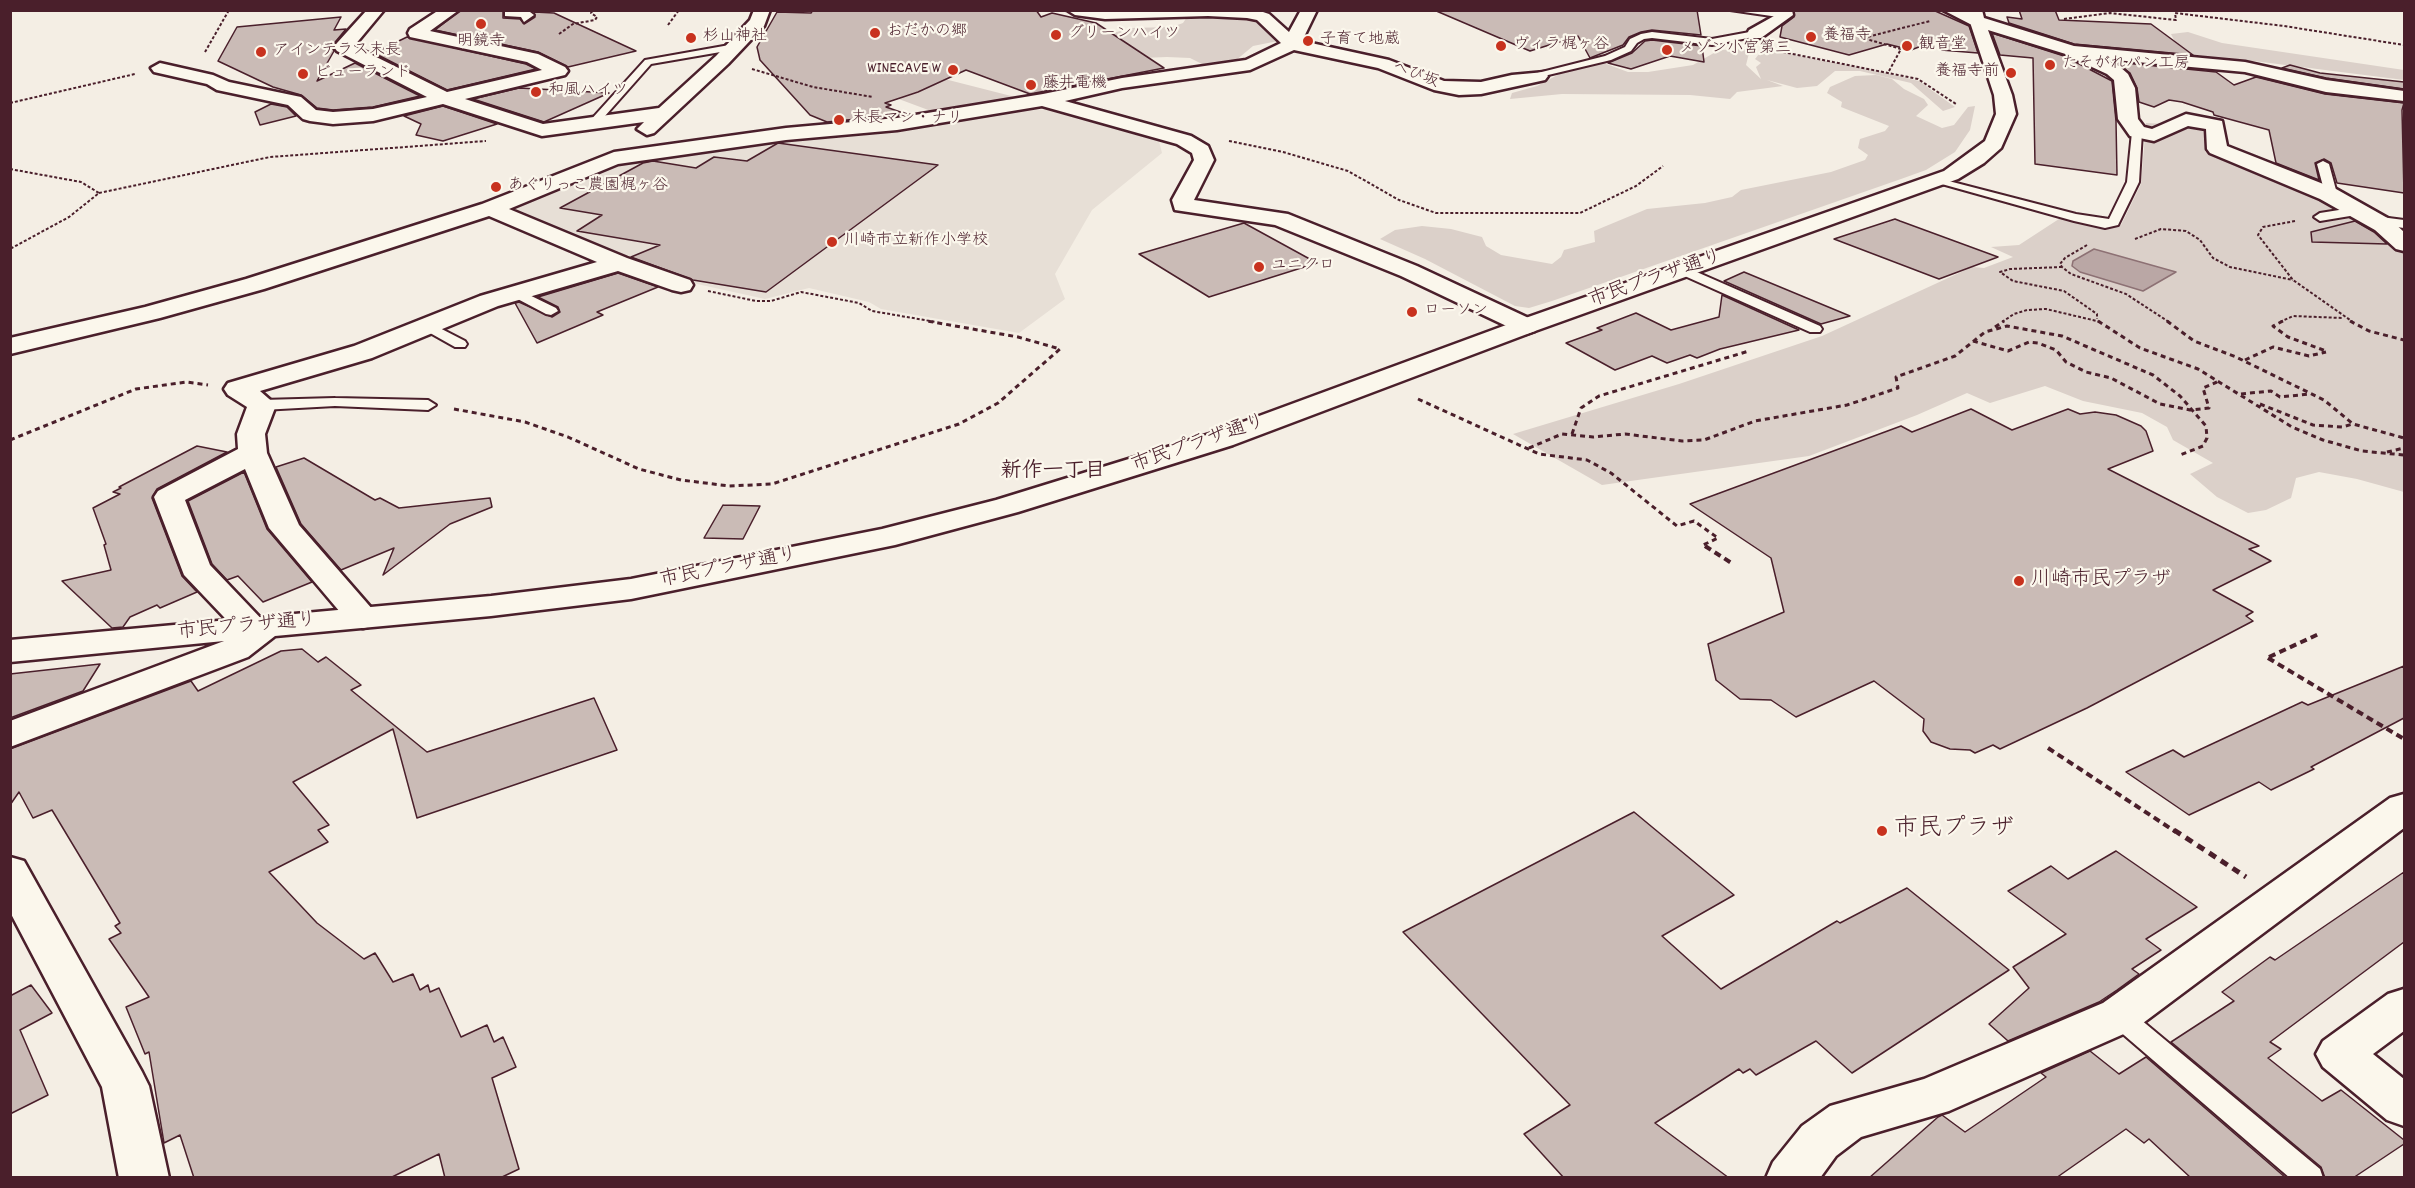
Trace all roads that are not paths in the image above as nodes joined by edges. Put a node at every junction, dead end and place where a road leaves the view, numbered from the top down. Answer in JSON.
{"nodes":[{"id":1,"x":376,"y":10,"type":"edge"},
{"id":2,"x":451,"y":10,"type":"edge"},
{"id":3,"x":762,"y":10,"type":"edge"},
{"id":4,"x":1075,"y":10,"type":"edge"},
{"id":5,"x":1309,"y":10,"type":"edge"},
{"id":6,"x":1734,"y":10,"type":"edge"},
{"id":7,"x":1784,"y":13,"type":"edge"},
{"id":8,"x":1965,"y":14,"type":"edge"},
{"id":9,"x":1755,"y":34,"type":"joint"},
{"id":10,"x":1292,"y":44,"type":"junction"},
{"id":11,"x":2072,"y":51,"type":"junction"},
{"id":12,"x":729,"y":53,"type":"junction"},
{"id":13,"x":159,"y":68,"type":"dead end"},
{"id":14,"x":1539,"y":76,"type":"dead end"},
{"id":15,"x":1512,"y":80,"type":"junction"},
{"id":16,"x":2404,"y":96,"type":"edge"},
{"id":17,"x":444,"y":98,"type":"junction"},
{"id":18,"x":1043,"y":100,"type":"junction"},
{"id":19,"x":664,"y":114,"type":"junction"},
{"id":20,"x":593,"y":123,"type":"junction"},
{"id":21,"x":2137,"y":132,"type":"junction"},
{"id":22,"x":614,"y":158,"type":"junction"},
{"id":23,"x":2323,"y":164,"type":"dead end"},
{"id":24,"x":1937,"y":181,"type":"junction"},
{"id":25,"x":2328,"y":194,"type":"junction"},
{"id":26,"x":490,"y":208,"type":"junction"},
{"id":27,"x":2365,"y":215,"type":"junction"},
{"id":28,"x":2320,"y":217,"type":"dead end"},
{"id":29,"x":2404,"y":224,"type":"edge"},
{"id":30,"x":2404,"y":244,"type":"edge"},
{"id":31,"x":619,"y":263,"type":"junction"},
{"id":32,"x":1683,"y":270,"type":"junction"},
{"id":33,"x":681,"y":285,"type":"road end"},
{"id":34,"x":517,"y":293,"type":"junction"},
{"id":35,"x":551,"y":311,"type":"dead end"},
{"id":36,"x":428,"y":326,"type":"junction"},
{"id":37,"x":1526,"y":326,"type":"junction"},
{"id":38,"x":1815,"y":329,"type":"dead end"},
{"id":39,"x":460,"y":344,"type":"dead end"},
{"id":40,"x":10,"y":346,"type":"edge"},
{"id":41,"x":250,"y":397,"type":"junction"},
{"id":42,"x":428,"y":405,"type":"road end"},
{"id":43,"x":253,"y":453,"type":"junction"},
{"id":44,"x":363,"y":618,"type":"junction"},
{"id":45,"x":262,"y":627,"type":"junction"},
{"id":46,"x":10,"y":651,"type":"edge"},
{"id":47,"x":10,"y":735,"type":"edge"},
{"id":48,"x":2404,"y":808,"type":"edge"},
{"id":49,"x":10,"y":872,"type":"edge"},
{"id":50,"x":2404,"y":1007,"type":"edge"},
{"id":51,"x":2119,"y":1016,"type":"junction"},
{"id":52,"x":2404,"y":1106,"type":"edge"},
{"id":53,"x":144,"y":1178,"type":"edge"},
{"id":54,"x":1791,"y":1178,"type":"edge"},
{"id":55,"x":2310,"y":1178,"type":"edge"}],
"edges":[{"from":1,"to":17,"type":"street"},
{"from":2,"to":17,"type":"street"},
{"from":3,"to":12,"type":"street"},
{"from":4,"to":10,"type":"street"},
{"from":5,"to":10,"type":"street"},
{"from":6,"to":7,"type":"lane"},
{"from":7,"to":9,"type":"street"},
{"from":8,"to":11,"type":"street"},
{"from":8,"to":24,"type":"street","name":"市民プラザ通り"},
{"from":9,"to":15,"type":"lane"},
{"from":10,"to":15,"type":"street","name":"へび坂"},
{"from":10,"to":18,"type":"street"},
{"from":11,"to":16,"type":"street"},
{"from":11,"to":21,"type":"street"},
{"from":12,"to":19,"type":"street"},
{"from":12,"to":20,"type":"lane"},
{"from":13,"to":17,"type":"street"},
{"from":14,"to":15,"type":"street","name":"へび坂"},
{"from":17,"to":20,"type":"street"},
{"from":18,"to":22,"type":"street"},
{"from":18,"to":37,"type":"street"},
{"from":19,"to":20,"type":"street"},
{"from":19,"to":22,"type":"street"},
{"from":21,"to":24,"type":"lane"},
{"from":21,"to":25,"type":"street"},
{"from":22,"to":26,"type":"street"},
{"from":23,"to":25,"type":"lane"},
{"from":24,"to":32,"type":"street","name":"市民プラザ通り"},
{"from":25,"to":27,"type":"street"},
{"from":26,"to":31,"type":"street"},
{"from":26,"to":40,"type":"street"},
{"from":27,"to":28,"type":"lane"},
{"from":27,"to":29,"type":"lane"},
{"from":27,"to":30,"type":"street"},
{"from":31,"to":33,"type":"street"},
{"from":31,"to":34,"type":"street"},
{"from":32,"to":37,"type":"street","name":"市民プラザ通り"},
{"from":32,"to":38,"type":"lane"},
{"from":34,"to":35,"type":"lane"},
{"from":34,"to":36,"type":"street"},
{"from":36,"to":39,"type":"lane"},
{"from":36,"to":41,"type":"street"},
{"from":37,"to":44,"type":"street","name":"市民プラザ通り"},
{"from":41,"to":42,"type":"lane"},
{"from":41,"to":43,"type":"street"},
{"from":43,"to":44,"type":"street"},
{"from":43,"to":45,"type":"street"},
{"from":44,"to":45,"type":"street","name":"市民プラザ通り"},
{"from":45,"to":46,"type":"street","name":"市民プラザ通り"},
{"from":45,"to":47,"type":"street"},
{"from":48,"to":51,"type":"street"},
{"from":49,"to":53,"type":"street"},
{"from":50,"to":52,"type":"street"},
{"from":51,"to":54,"type":"street"},
{"from":51,"to":55,"type":"lane"}]}
